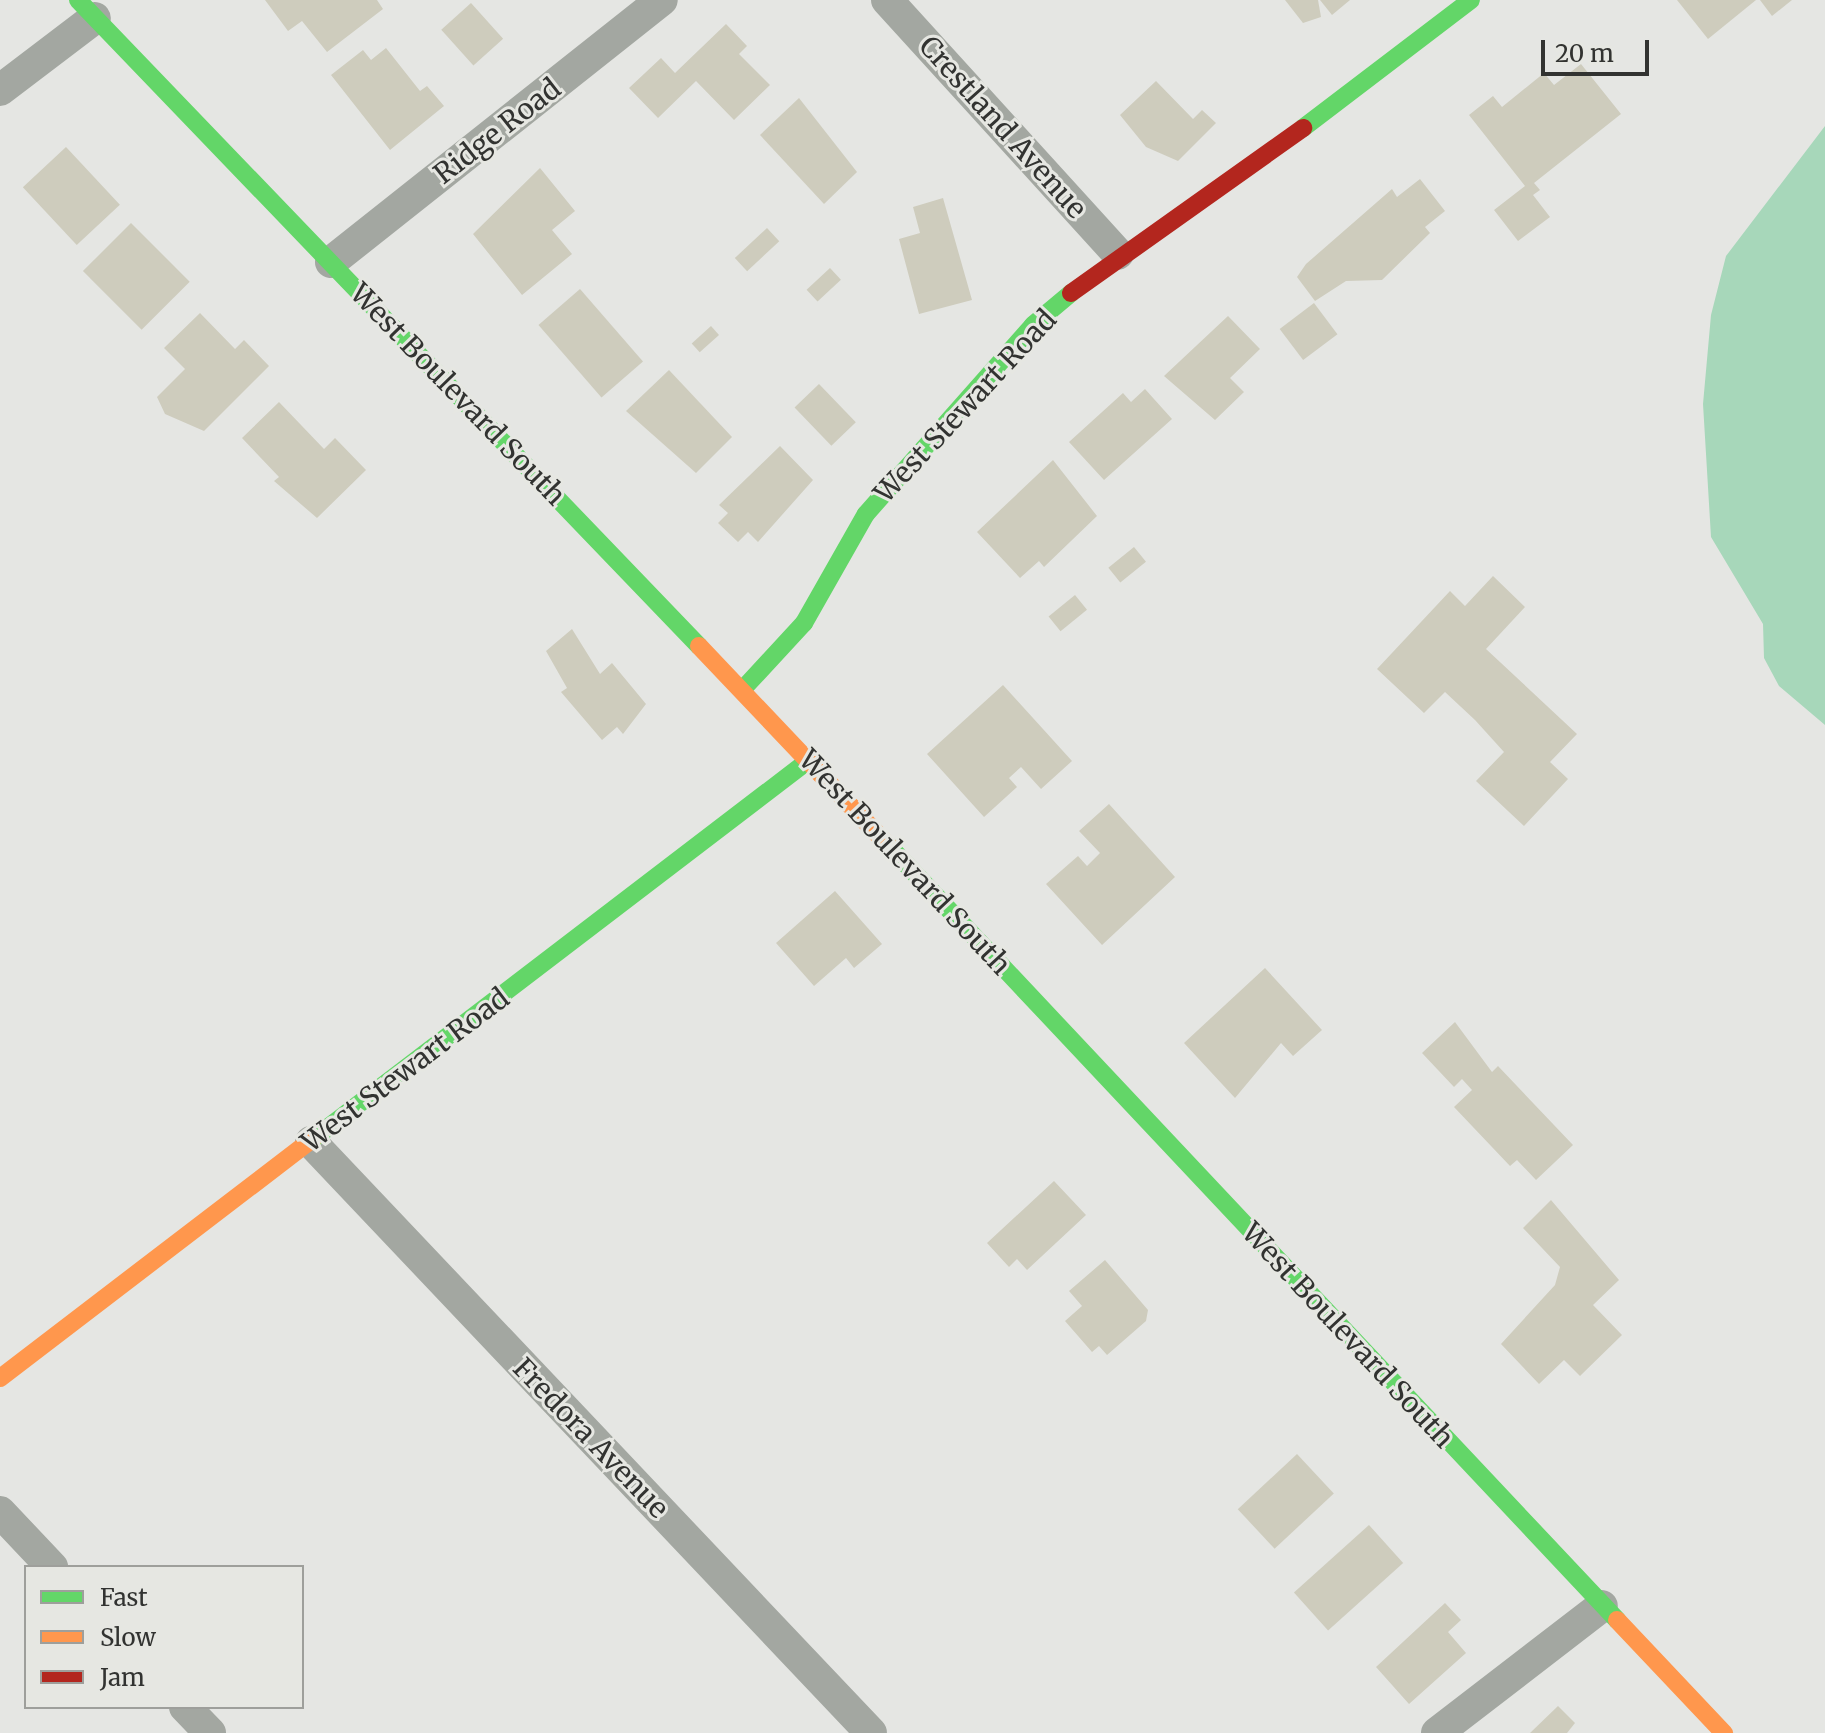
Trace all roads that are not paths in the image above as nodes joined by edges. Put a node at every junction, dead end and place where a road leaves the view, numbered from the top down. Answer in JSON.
{"nodes":[{"id":1,"x":662,"y":0,"type":"edge"},
{"id":2,"x":887,"y":0,"type":"edge"},
{"id":3,"x":1471,"y":0,"type":"edge"},
{"id":4,"x":86,"y":9,"type":"edge"},
{"id":5,"x":0,"y":90,"type":"edge"},
{"id":6,"x":1118,"y":254,"type":"junction"},
{"id":7,"x":331,"y":262,"type":"junction"},
{"id":8,"x":742,"y":690,"type":"junction"},
{"id":9,"x":809,"y":760,"type":"junction"},
{"id":10,"x":311,"y":1142,"type":"junction"},
{"id":11,"x":0,"y":1378,"type":"edge"},
{"id":12,"x":0,"y":1512,"type":"edge"},
{"id":13,"x":50,"y":1565,"type":"edge"},
{"id":14,"x":1602,"y":1606,"type":"junction"},
{"id":15,"x":187,"y":1709,"type":"edge"},
{"id":16,"x":210,"y":1733,"type":"edge"},
{"id":17,"x":871,"y":1733,"type":"edge"},
{"id":18,"x":1437,"y":1733,"type":"edge"},
{"id":19,"x":1724,"y":1733,"type":"edge"}],
"edges":[{"from":1,"to":7,"type":"street","name":"Ridge Road"},
{"from":2,"to":6,"type":"street","name":"Crestland Avenue"},
{"from":3,"to":6,"type":"main road","name":"West Stewart Road"},
{"from":4,"to":5,"type":"street"},
{"from":4,"to":7,"type":"main road","name":"West Boulevard South"},
{"from":6,"to":8,"type":"main road","name":"West Stewart Road"},
{"from":7,"to":8,"type":"main road","name":"West Boulevard South"},
{"from":8,"to":9,"type":"main road","name":"West Boulevard South"},
{"from":9,"to":10,"type":"main road","name":"West Stewart Road"},
{"from":9,"to":14,"type":"main road","name":"West Boulevard South"},
{"from":10,"to":11,"type":"main road","name":"West Stewart Road"},
{"from":10,"to":17,"type":"street","name":"Fredora Avenue"},
{"from":12,"to":13,"type":"street"},
{"from":14,"to":18,"type":"street"},
{"from":14,"to":19,"type":"main road","name":"West Boulevard South"},
{"from":15,"to":16,"type":"street"}]}
